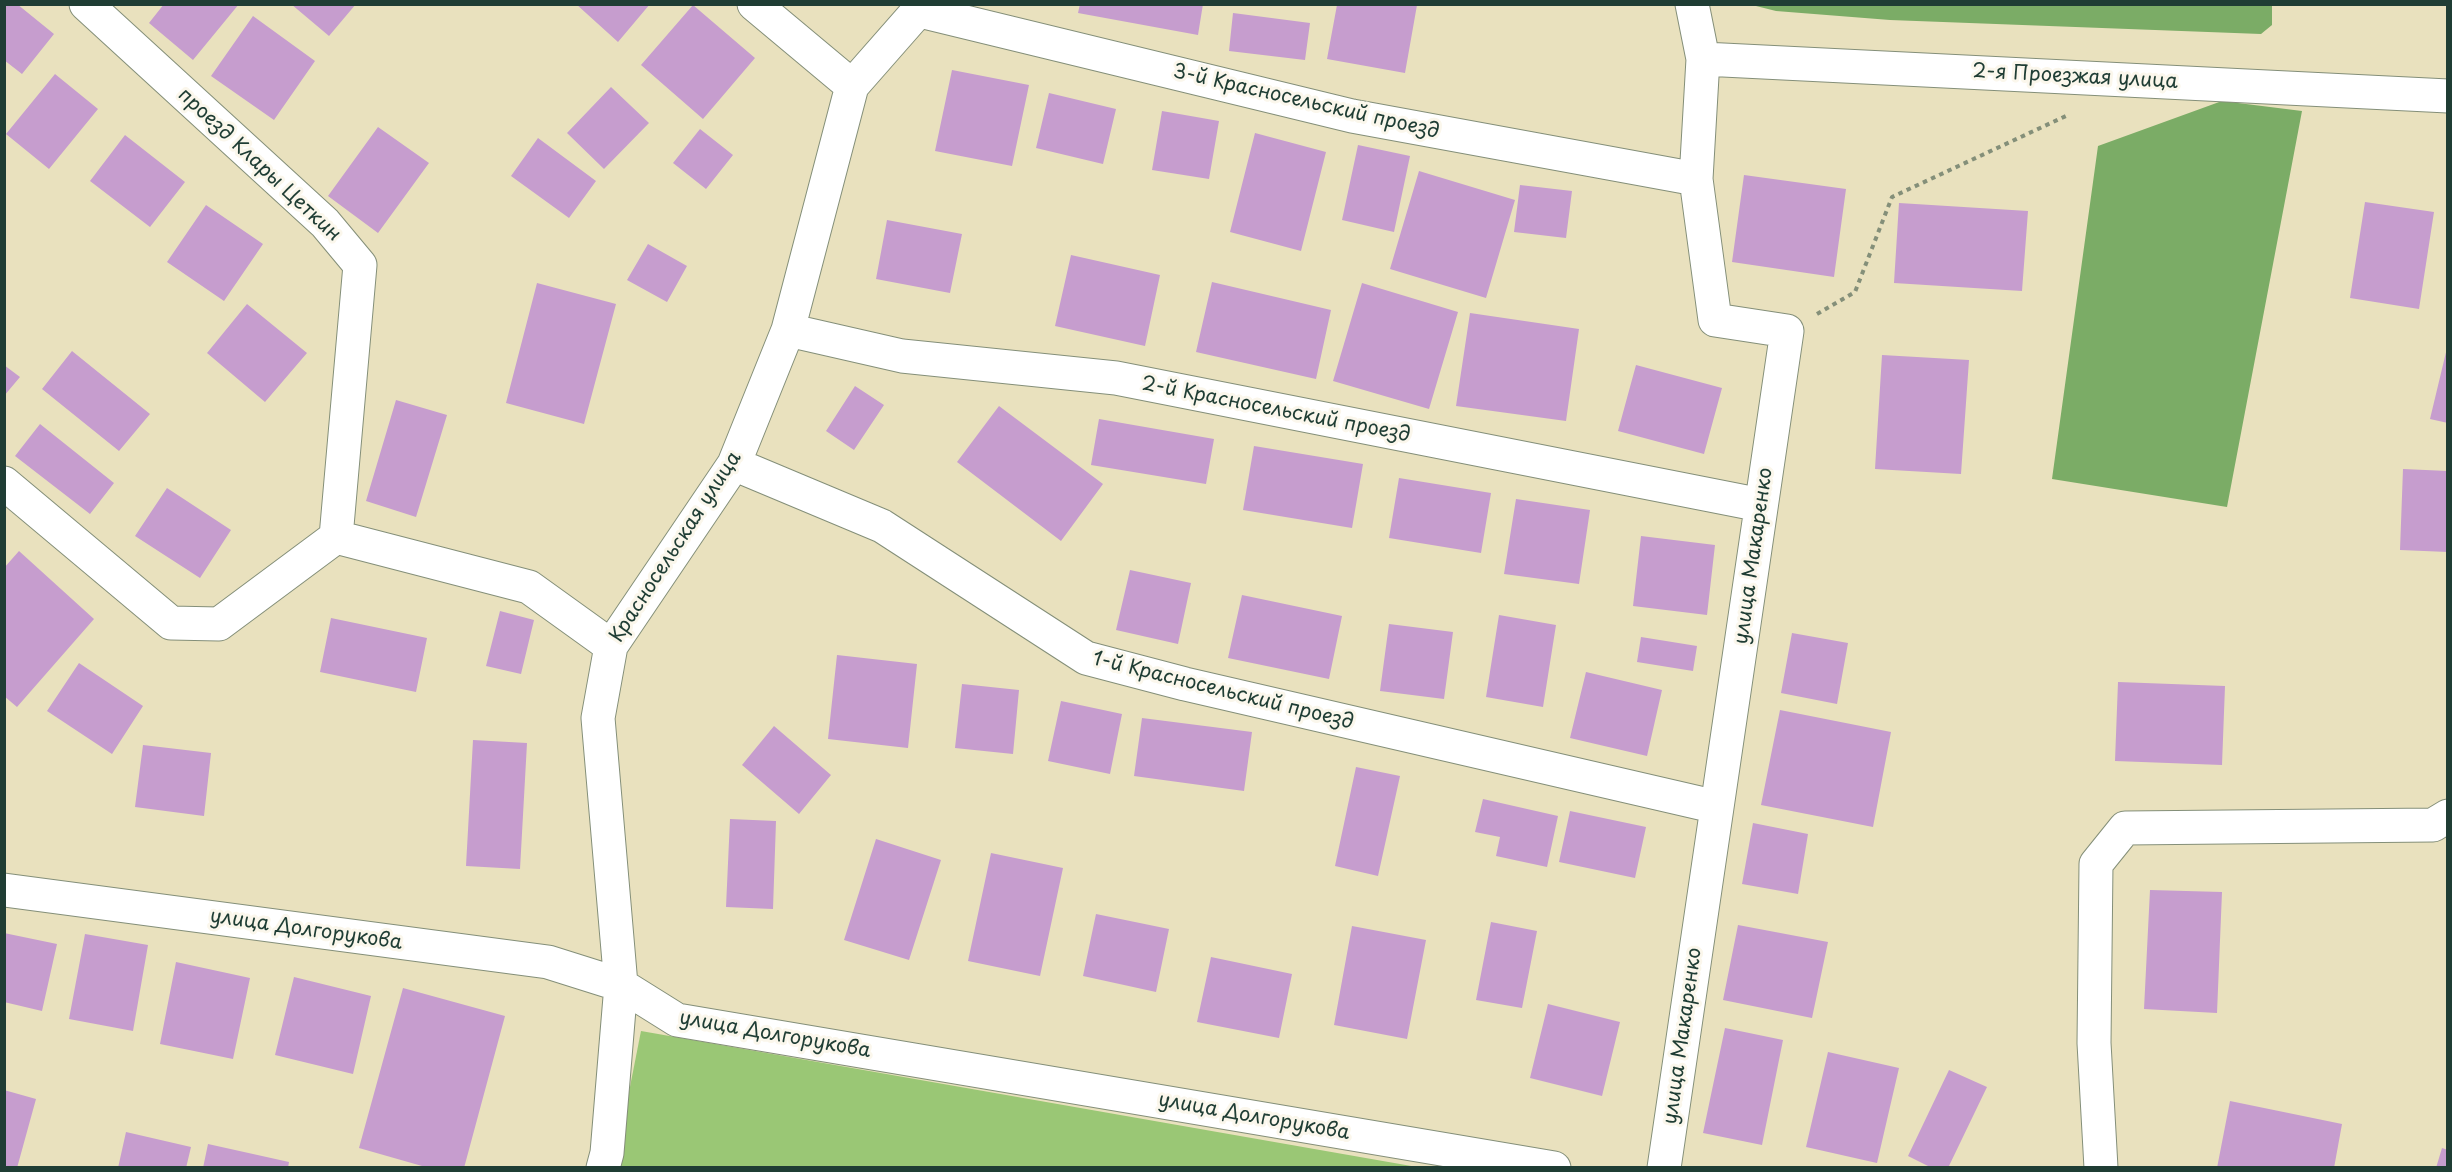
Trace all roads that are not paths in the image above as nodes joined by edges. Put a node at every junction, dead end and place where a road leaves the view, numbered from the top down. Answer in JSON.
{"nodes":[{"id":1,"x":86,"y":4,"type":"edge"},
{"id":2,"x":754,"y":4,"type":"edge"},
{"id":3,"x":1692,"y":4,"type":"edge"},
{"id":4,"x":922,"y":8,"type":"edge"},
{"id":5,"x":1703,"y":58,"type":"junction"},
{"id":6,"x":852,"y":86,"type":"junction"},
{"id":7,"x":2448,"y":96,"type":"edge"},
{"id":8,"x":1696,"y":179,"type":"junction"},
{"id":9,"x":788,"y":330,"type":"junction"},
{"id":10,"x":735,"y":464,"type":"junction"},
{"id":11,"x":4,"y":483,"type":"edge"},
{"id":12,"x":1761,"y":505,"type":"junction"},
{"id":13,"x":336,"y":537,"type":"junction"},
{"id":14,"x":611,"y":646,"type":"junction"},
{"id":15,"x":1717,"y":807,"type":"junction"},
{"id":16,"x":2448,"y":816,"type":"edge"},
{"id":17,"x":4,"y":890,"type":"edge"},
{"id":18,"x":621,"y":985,"type":"junction"},
{"id":19,"x":603,"y":1167,"type":"edge"},
{"id":20,"x":1554,"y":1167,"type":"edge"},
{"id":21,"x":1664,"y":1167,"type":"edge"},
{"id":22,"x":2101,"y":1167,"type":"edge"}],
"edges":[{"from":1,"to":13,"type":"street","name":"проезд Клары Цеткин"},
{"from":2,"to":6,"type":"street"},
{"from":3,"to":5,"type":"street"},
{"from":4,"to":6,"type":"street","name":"Красносельская улица"},
{"from":4,"to":8,"type":"street","name":"3-й Красносельский проезд"},
{"from":5,"to":7,"type":"street","name":"2-я Проезжая улица"},
{"from":5,"to":8,"type":"street"},
{"from":6,"to":9,"type":"street","name":"Красносельская улица"},
{"from":8,"to":12,"type":"street","name":"улица Макаренко"},
{"from":9,"to":10,"type":"street","name":"Красносельская улица"},
{"from":9,"to":12,"type":"street","name":"2-й Красносельский проезд"},
{"from":10,"to":14,"type":"street","name":"Красносельская улица"},
{"from":10,"to":15,"type":"street","name":"1-й Красносельский проезд"},
{"from":11,"to":13,"type":"street"},
{"from":12,"to":15,"type":"street","name":"улица Макаренко"},
{"from":13,"to":14,"type":"street"},
{"from":14,"to":18,"type":"street","name":"Красносельская улица"},
{"from":15,"to":21,"type":"street","name":"улица Макаренко"},
{"from":16,"to":22,"type":"street"},
{"from":17,"to":18,"type":"street","name":"улица Долгорукова"},
{"from":18,"to":19,"type":"street","name":"Красносельская улица"},
{"from":18,"to":20,"type":"street","name":"улица Долгорукова"}]}
